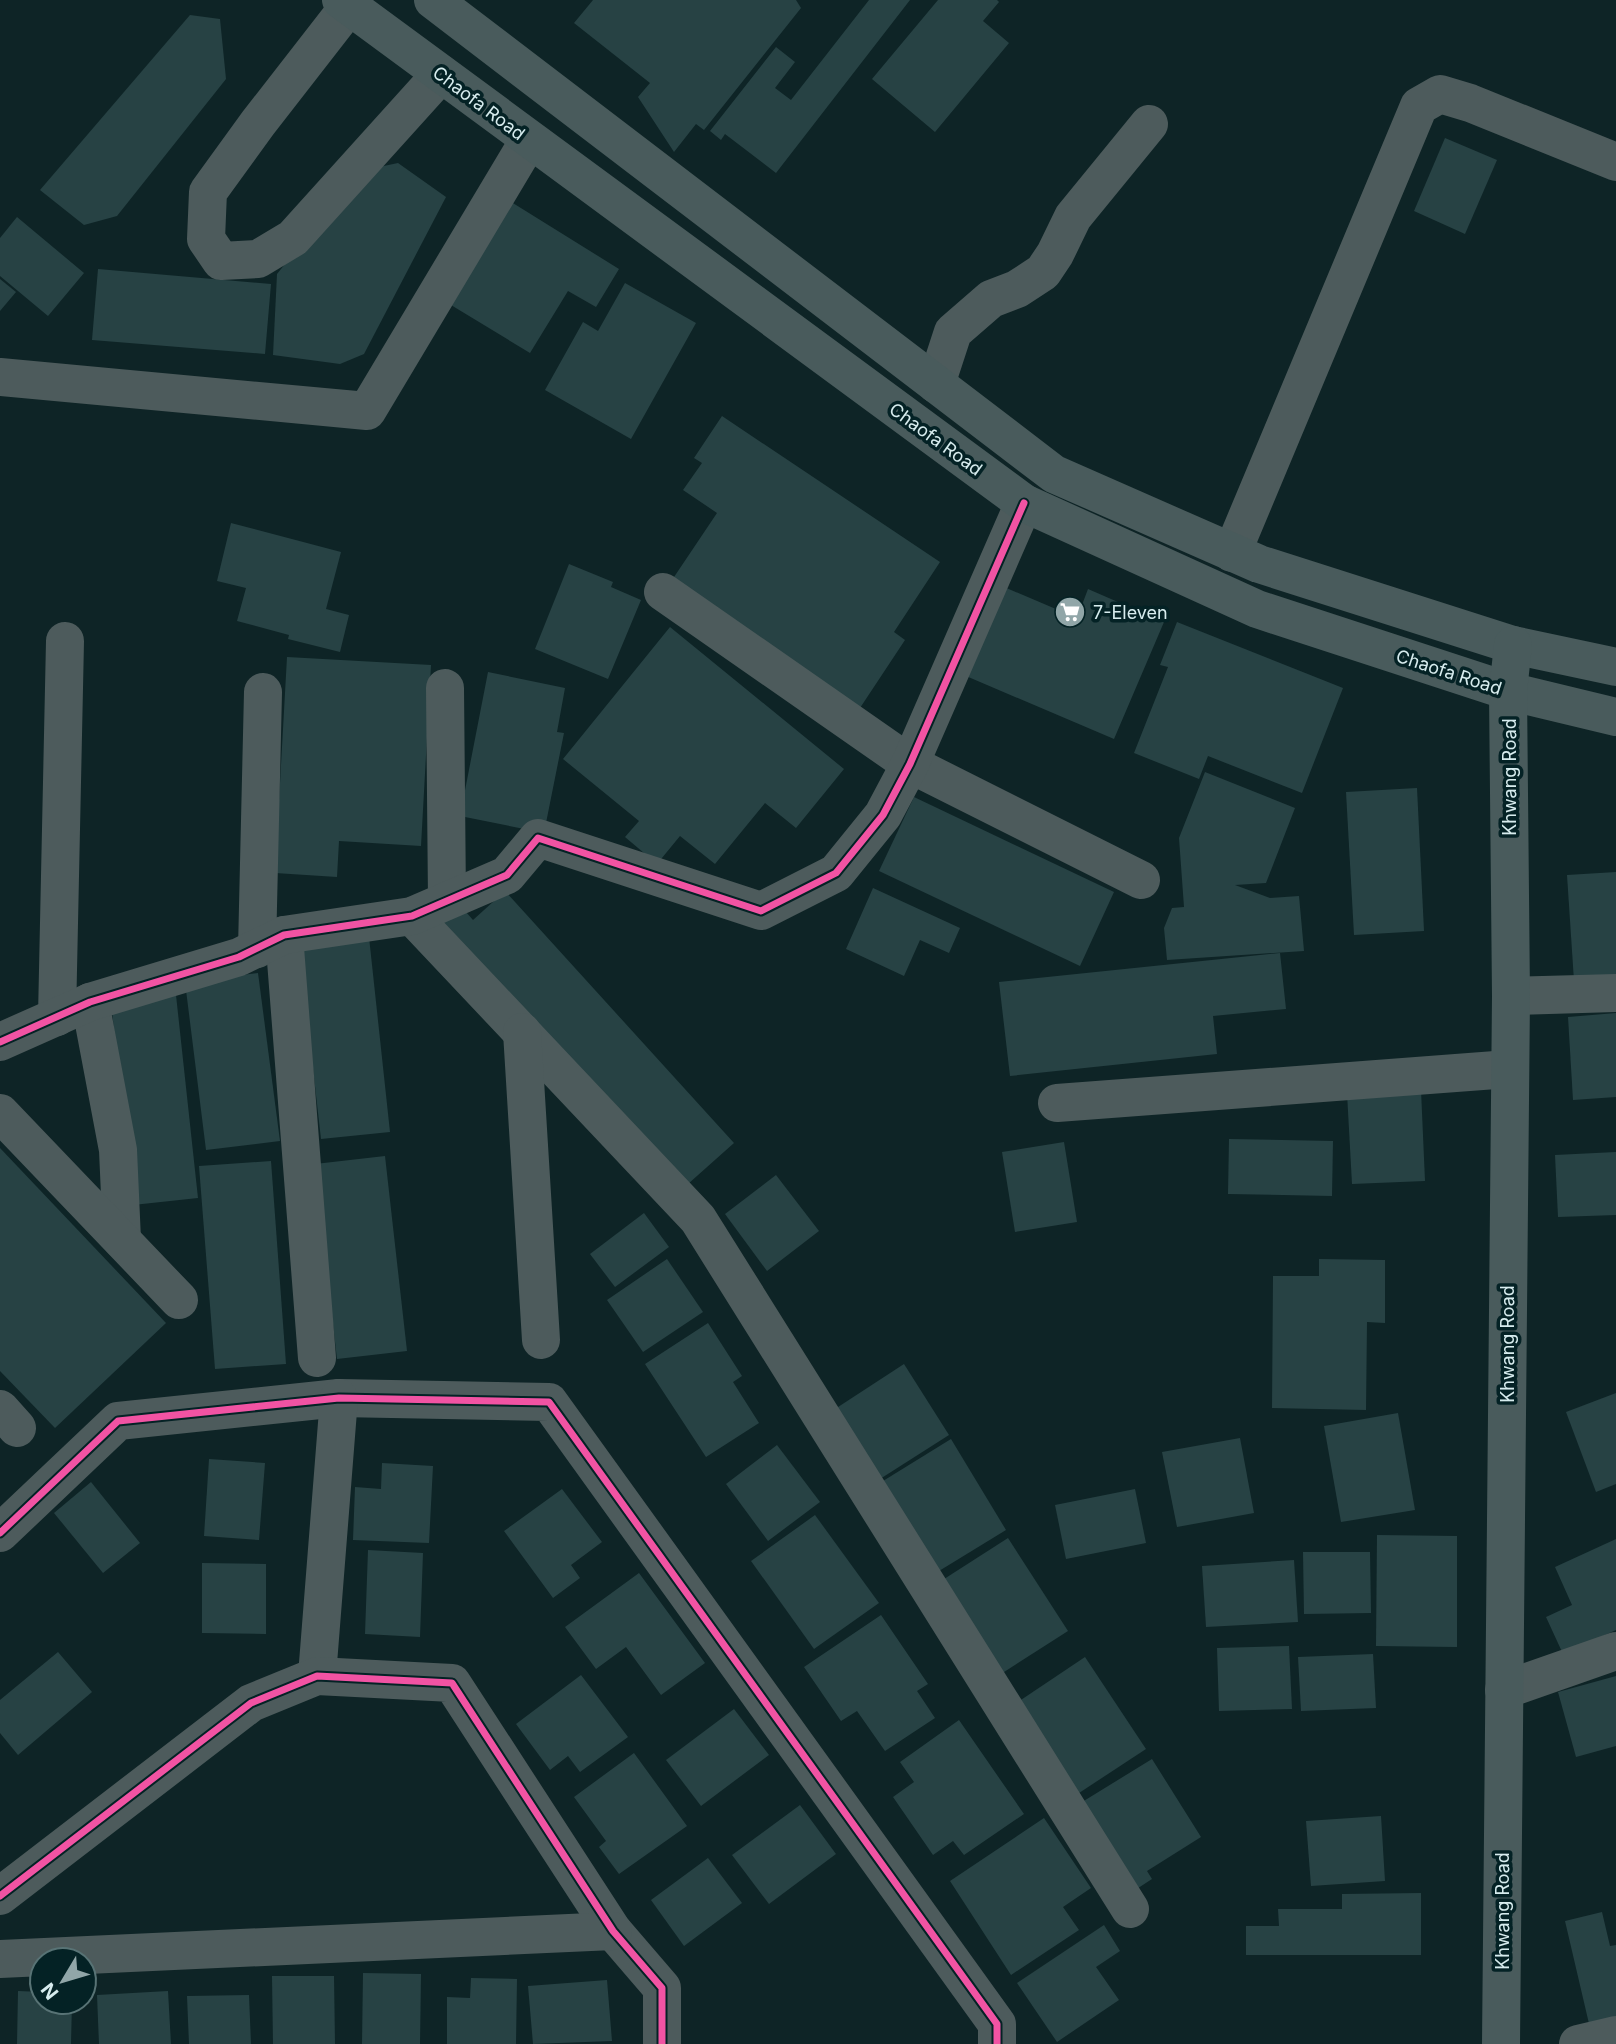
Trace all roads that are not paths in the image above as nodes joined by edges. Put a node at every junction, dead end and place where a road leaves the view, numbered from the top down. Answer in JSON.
{"nodes":[{"id":1,"x":433,"y":0,"type":"edge"},
{"id":2,"x":345,"y":3,"type":"edge"},
{"id":3,"x":441,"y":74,"type":"junction"},
{"id":4,"x":1149,"y":124,"type":"dead end"},
{"id":5,"x":529,"y":140,"type":"junction"},
{"id":6,"x":1616,"y":162,"type":"edge"},
{"id":7,"x":0,"y":377,"type":"edge"},
{"id":8,"x":936,"y":384,"type":"junction"},
{"id":9,"x":1024,"y":503,"type":"junction"},
{"id":10,"x":1232,"y":553,"type":"junction"},
{"id":11,"x":663,"y":592,"type":"dead end"},
{"id":12,"x":65,"y":641,"type":"dead end"},
{"id":13,"x":1513,"y":645,"type":"junction"},
{"id":14,"x":1616,"y":667,"type":"edge"},
{"id":15,"x":445,"y":688,"type":"dead end"},
{"id":16,"x":1508,"y":691,"type":"junction"},
{"id":17,"x":264,"y":692,"type":"dead end"},
{"id":18,"x":1616,"y":717,"type":"edge"},
{"id":19,"x":910,"y":764,"type":"junction"},
{"id":20,"x":1141,"y":880,"type":"dead end"},
{"id":21,"x":447,"y":900,"type":"junction"},
{"id":22,"x":412,"y":916,"type":"junction"},
{"id":23,"x":270,"y":942,"type":"junction"},
{"id":24,"x":1616,"y":993,"type":"edge"},
{"id":25,"x":1511,"y":996,"type":"junction"},
{"id":26,"x":74,"y":1009,"type":"junction"},
{"id":27,"x":522,"y":1032,"type":"junction"},
{"id":28,"x":0,"y":1042,"type":"edge"},
{"id":29,"x":1509,"y":1069,"type":"junction"},
{"id":30,"x":1057,"y":1103,"type":"dead end"},
{"id":31,"x":0,"y":1113,"type":"edge"},
{"id":32,"x":122,"y":1240,"type":"junction"},
{"id":33,"x":179,"y":1300,"type":"dead end"},
{"id":34,"x":541,"y":1340,"type":"dead end"},
{"id":35,"x":317,"y":1359,"type":"dead end"},
{"id":36,"x":339,"y":1398,"type":"junction"},
{"id":37,"x":0,"y":1533,"type":"edge"},
{"id":38,"x":1616,"y":1651,"type":"edge"},
{"id":39,"x":317,"y":1676,"type":"junction"},
{"id":40,"x":1504,"y":1690,"type":"junction"},
{"id":41,"x":0,"y":1896,"type":"edge"},
{"id":42,"x":1129,"y":1909,"type":"dead end"},
{"id":43,"x":613,"y":1931,"type":"junction"},
{"id":44,"x":0,"y":1959,"type":"edge"},
{"id":45,"x":1616,"y":2035,"type":"edge"},
{"id":46,"x":662,"y":2044,"type":"edge"},
{"id":47,"x":996,"y":2044,"type":"edge"},
{"id":48,"x":1501,"y":2044,"type":"edge"},
{"id":49,"x":1578,"y":2044,"type":"edge"}],
"edges":[{"from":1,"to":8,"type":"main road"},
{"from":2,"to":3,"type":"main road","name":"Chaofa Road"},
{"from":2,"to":3,"type":"street"},
{"from":3,"to":5,"type":"main road","name":"Chaofa Road"},
{"from":4,"to":8,"type":"street"},
{"from":5,"to":7,"type":"street"},
{"from":5,"to":9,"type":"main road","name":"Chaofa Road"},
{"from":6,"to":10,"type":"street"},
{"from":8,"to":10,"type":"main road"},
{"from":9,"to":16,"type":"main road","name":"Chaofa Road"},
{"from":9,"to":19,"type":"street"},
{"from":10,"to":13,"type":"main road"},
{"from":11,"to":19,"type":"street"},
{"from":12,"to":26,"type":"street"},
{"from":13,"to":14,"type":"main road"},
{"from":13,"to":16,"type":"main road","name":"Khwang Road"},
{"from":15,"to":21,"type":"street"},
{"from":16,"to":18,"type":"main road","name":"Chaofa Road"},
{"from":16,"to":25,"type":"main road","name":"Khwang Road"},
{"from":17,"to":23,"type":"street"},
{"from":19,"to":20,"type":"street"},
{"from":19,"to":21,"type":"street"},
{"from":21,"to":22,"type":"street"},
{"from":22,"to":23,"type":"street"},
{"from":22,"to":27,"type":"street"},
{"from":23,"to":26,"type":"street"},
{"from":23,"to":35,"type":"street"},
{"from":24,"to":25,"type":"street"},
{"from":25,"to":29,"type":"main road","name":"Khwang Road"},
{"from":26,"to":28,"type":"street"},
{"from":26,"to":32,"type":"street"},
{"from":27,"to":34,"type":"street"},
{"from":27,"to":42,"type":"street"},
{"from":29,"to":30,"type":"street"},
{"from":29,"to":40,"type":"main road","name":"Khwang Road"},
{"from":31,"to":32,"type":"street"},
{"from":32,"to":33,"type":"street"},
{"from":36,"to":37,"type":"street"},
{"from":36,"to":39,"type":"street"},
{"from":36,"to":47,"type":"street"},
{"from":38,"to":40,"type":"street"},
{"from":39,"to":41,"type":"street"},
{"from":39,"to":43,"type":"street"},
{"from":40,"to":48,"type":"main road","name":"Khwang Road"},
{"from":43,"to":44,"type":"street"},
{"from":43,"to":46,"type":"street"},
{"from":45,"to":49,"type":"street"}]}
